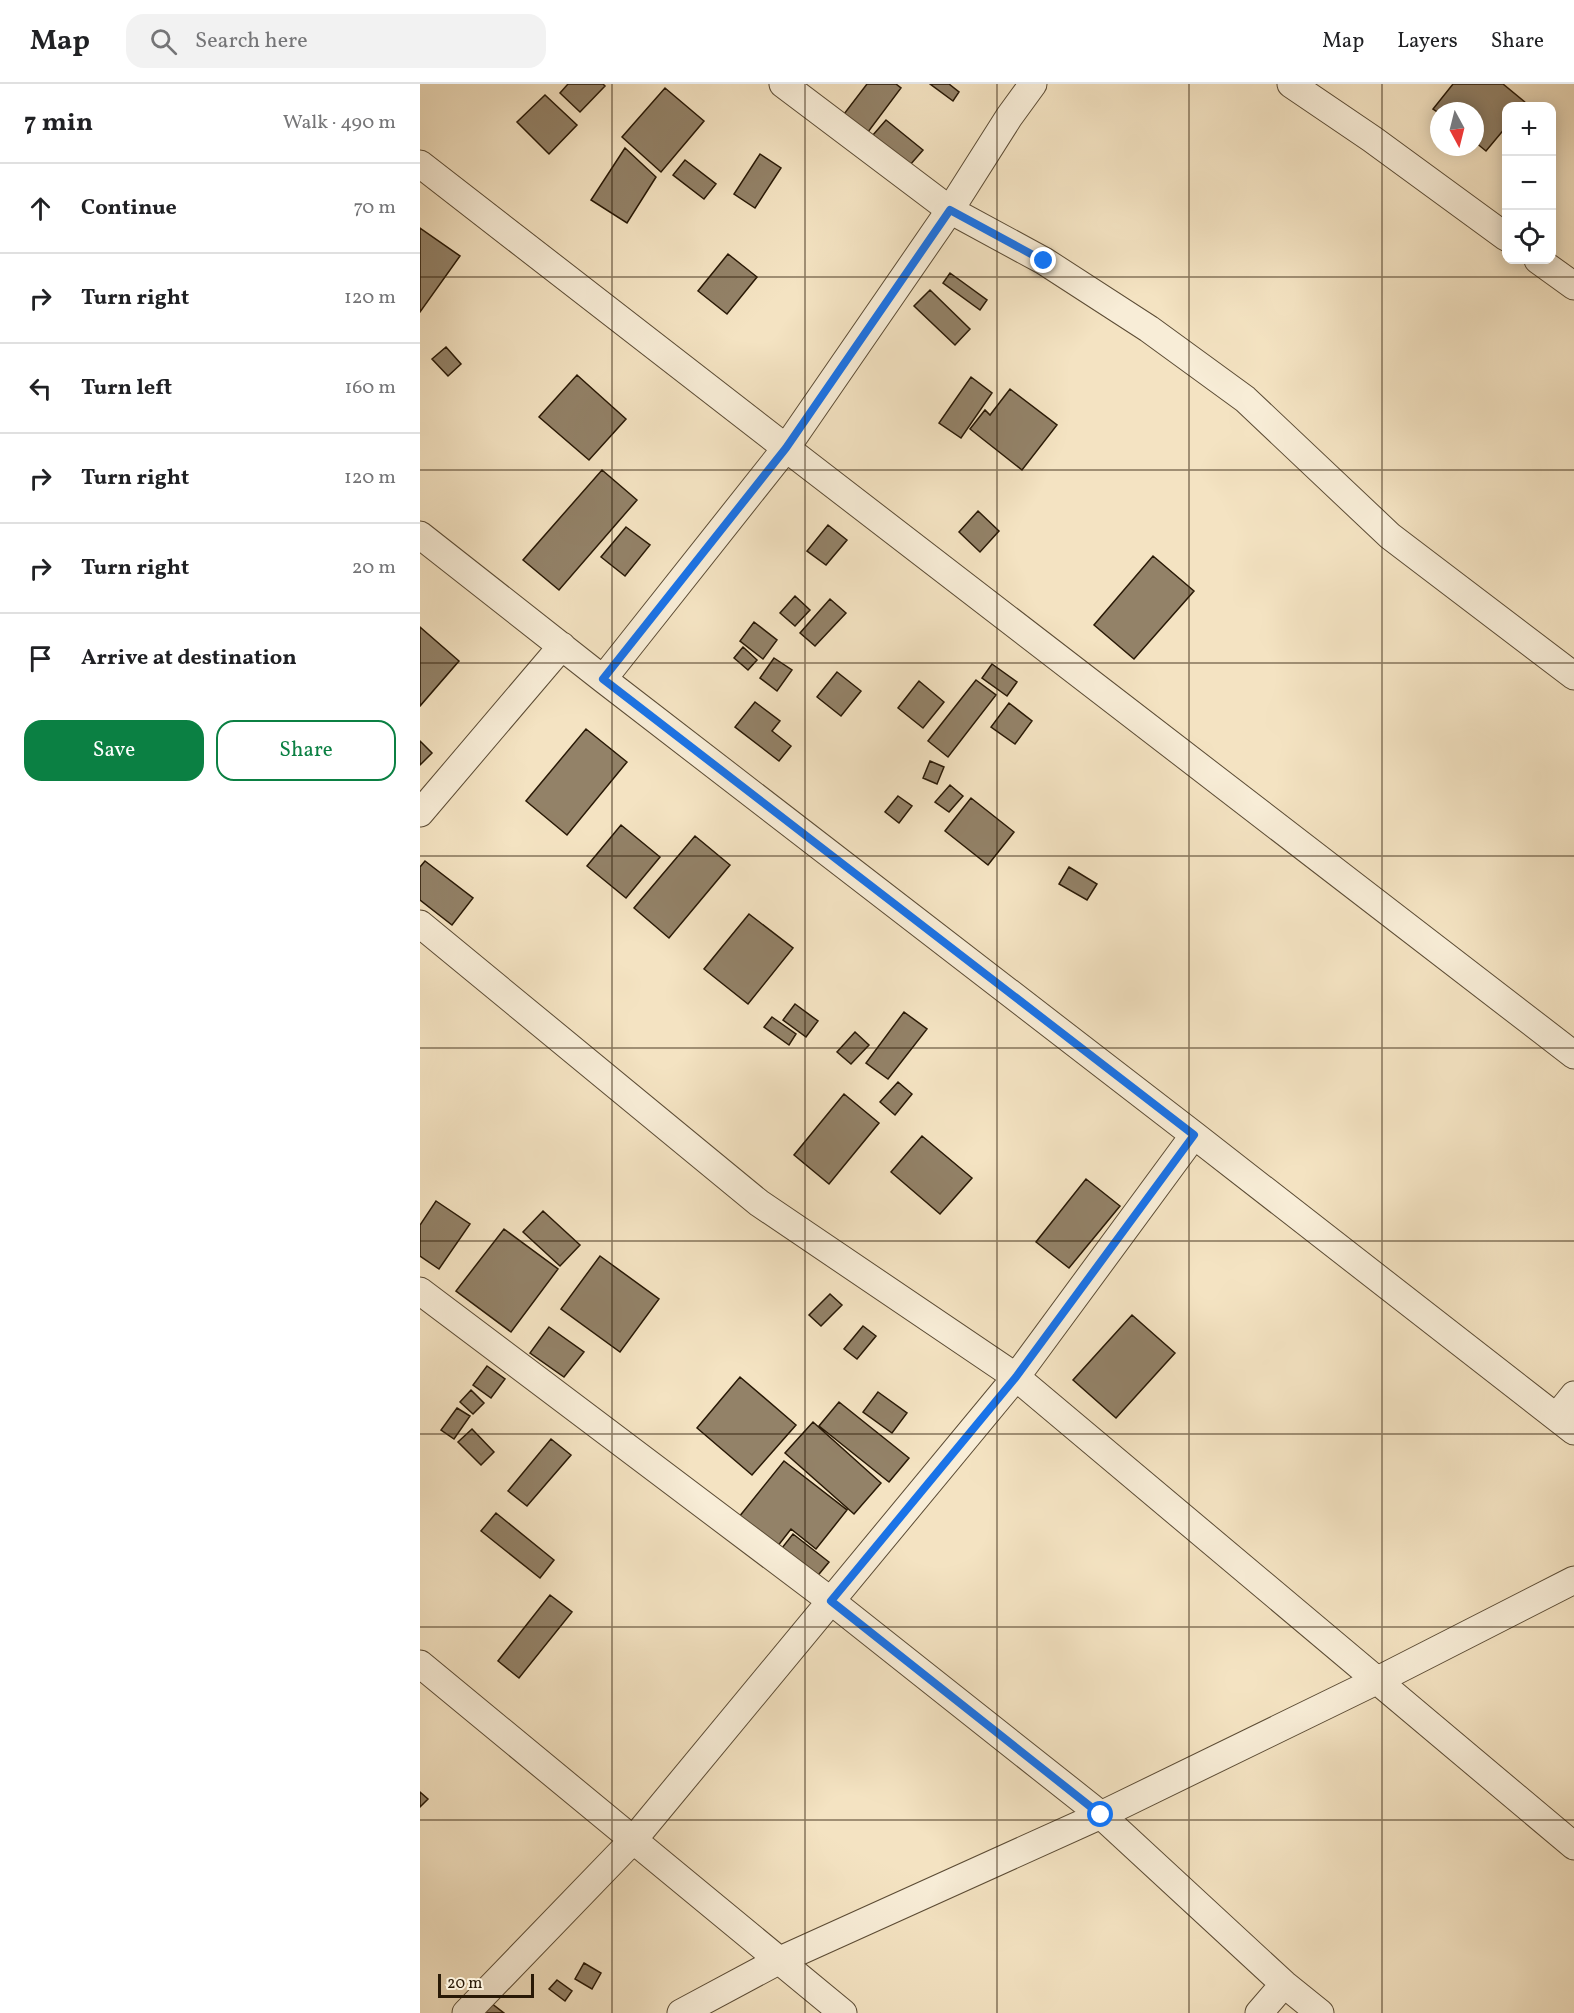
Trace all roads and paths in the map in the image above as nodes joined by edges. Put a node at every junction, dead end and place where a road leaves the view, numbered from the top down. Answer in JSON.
{"nodes":[{"id":1,"x":783,"y":84,"type":"edge"},
{"id":2,"x":1033,"y":84,"type":"edge"},
{"id":3,"x":1291,"y":84,"type":"edge"},
{"id":4,"x":420,"y":164,"type":"edge"},
{"id":5,"x":950,"y":210,"type":"junction"},
{"id":6,"x":1502,"y":234,"type":"edge"},
{"id":7,"x":1544,"y":264,"type":"edge"},
{"id":8,"x":1574,"y":286,"type":"edge"},
{"id":9,"x":786,"y":448,"type":"junction"},
{"id":10,"x":420,"y":535,"type":"edge"},
{"id":11,"x":562,"y":646,"type":"junction"},
{"id":12,"x":1574,"y":676,"type":"edge"},
{"id":13,"x":603,"y":679,"type":"junction"},
{"id":14,"x":420,"y":813,"type":"edge"},
{"id":15,"x":420,"y":924,"type":"edge"},
{"id":16,"x":1574,"y":1055,"type":"edge"},
{"id":17,"x":1194,"y":1135,"type":"junction"},
{"id":18,"x":420,"y":1291,"type":"edge"},
{"id":19,"x":1016,"y":1377,"type":"junction"},
{"id":20,"x":1574,"y":1395,"type":"edge"},
{"id":21,"x":1565,"y":1424,"type":"edge"},
{"id":22,"x":1574,"y":1580,"type":"edge"},
{"id":23,"x":831,"y":1601,"type":"junction"},
{"id":24,"x":420,"y":1664,"type":"edge"},
{"id":25,"x":1378,"y":1680,"type":"junction"},
{"id":26,"x":1101,"y":1815,"type":"junction"},
{"id":27,"x":634,"y":1839,"type":"junction"},
{"id":28,"x":1574,"y":1846,"type":"edge"},
{"id":29,"x":778,"y":1961,"type":"junction"},
{"id":30,"x":1284,"y":1984,"type":"junction"},
{"id":31,"x":466,"y":2013,"type":"edge"},
{"id":32,"x":681,"y":2013,"type":"edge"},
{"id":33,"x":843,"y":2013,"type":"edge"},
{"id":34,"x":1259,"y":2013,"type":"edge"},
{"id":35,"x":1320,"y":2013,"type":"edge"}],
"edges":[{"from":1,"to":5,"type":"street"},
{"from":2,"to":5,"type":"street"},
{"from":3,"to":6,"type":"street"},
{"from":4,"to":9,"type":"street"},
{"from":5,"to":9,"type":"street"},
{"from":5,"to":12,"type":"street"},
{"from":7,"to":8,"type":"street"},
{"from":9,"to":13,"type":"street"},
{"from":9,"to":16,"type":"street"},
{"from":10,"to":11,"type":"street"},
{"from":11,"to":13,"type":"street"},
{"from":11,"to":14,"type":"street"},
{"from":13,"to":17,"type":"street"},
{"from":15,"to":19,"type":"street"},
{"from":17,"to":19,"type":"street"},
{"from":17,"to":21,"type":"street"},
{"from":18,"to":23,"type":"street"},
{"from":19,"to":23,"type":"street"},
{"from":19,"to":25,"type":"street"},
{"from":20,"to":21,"type":"street"},
{"from":22,"to":25,"type":"street"},
{"from":23,"to":26,"type":"street"},
{"from":23,"to":27,"type":"street"},
{"from":24,"to":27,"type":"street"},
{"from":25,"to":26,"type":"street"},
{"from":25,"to":28,"type":"street"},
{"from":26,"to":29,"type":"street"},
{"from":26,"to":30,"type":"street"},
{"from":27,"to":29,"type":"street"},
{"from":27,"to":31,"type":"street"},
{"from":29,"to":32,"type":"street"},
{"from":29,"to":33,"type":"street"},
{"from":30,"to":34,"type":"street"},
{"from":30,"to":35,"type":"street"}]}
